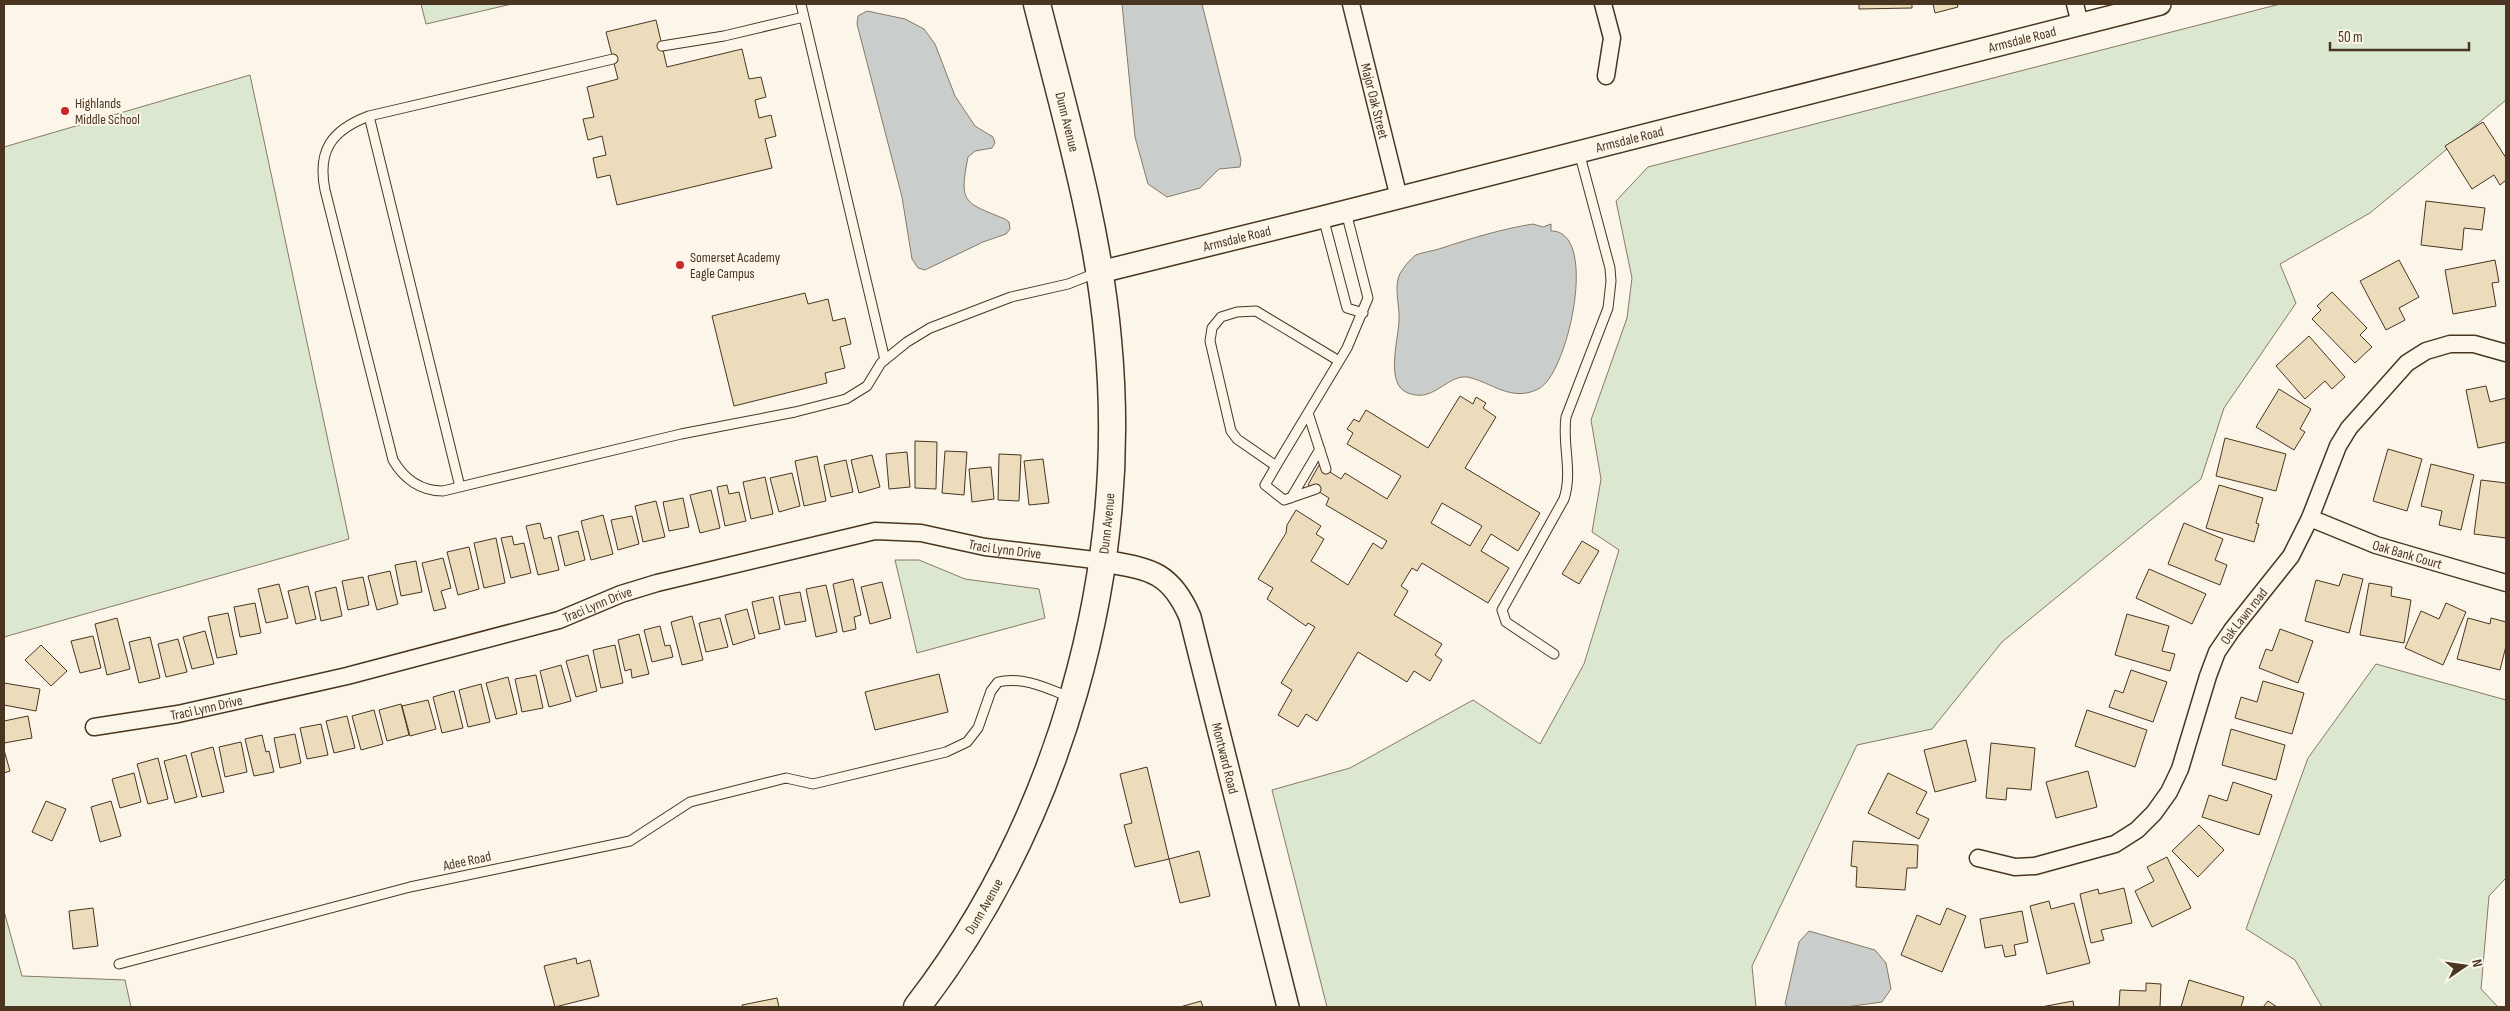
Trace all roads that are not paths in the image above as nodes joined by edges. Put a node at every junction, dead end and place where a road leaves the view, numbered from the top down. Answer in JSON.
{"nodes":[{"id":1,"x":801,"y":4,"type":"edge"},
{"id":2,"x":1037,"y":4,"type":"edge"},
{"id":3,"x":1350,"y":4,"type":"edge"},
{"id":4,"x":1603,"y":4,"type":"edge"},
{"id":5,"x":2160,"y":4,"type":"edge"},
{"id":6,"x":2078,"y":14,"type":"edge"},
{"id":7,"x":804,"y":17,"type":"junction"},
{"id":8,"x":662,"y":46,"type":"dead end"},
{"id":9,"x":613,"y":59,"type":"dead end"},
{"id":10,"x":1606,"y":76,"type":"dead end"},
{"id":11,"x":370,"y":116,"type":"junction"},
{"id":12,"x":1579,"y":152,"type":"junction"},
{"id":13,"x":1399,"y":198,"type":"junction"},
{"id":14,"x":1346,"y":212,"type":"junction"},
{"id":15,"x":1324,"y":217,"type":"junction"},
{"id":16,"x":1100,"y":272,"type":"junction"},
{"id":17,"x":1363,"y":313,"type":"junction"},
{"id":18,"x":2506,"y":352,"type":"edge"},
{"id":19,"x":885,"y":360,"type":"junction"},
{"id":20,"x":1339,"y":361,"type":"junction"},
{"id":21,"x":1308,"y":413,"type":"junction"},
{"id":22,"x":1320,"y":449,"type":"junction"},
{"id":23,"x":1276,"y":466,"type":"junction"},
{"id":24,"x":1326,"y":469,"type":"dead end"},
{"id":25,"x":460,"y":488,"type":"junction"},
{"id":26,"x":1316,"y":489,"type":"dead end"},
{"id":27,"x":1291,"y":498,"type":"junction"},
{"id":28,"x":2310,"y":518,"type":"junction"},
{"id":29,"x":1103,"y":561,"type":"junction"},
{"id":30,"x":2506,"y":584,"type":"edge"},
{"id":31,"x":1554,"y":654,"type":"dead end"},
{"id":32,"x":1072,"y":699,"type":"junction"},
{"id":33,"x":94,"y":727,"type":"dead end"},
{"id":34,"x":1978,"y":858,"type":"dead end"},
{"id":35,"x":119,"y":964,"type":"dead end"},
{"id":36,"x":917,"y":1007,"type":"edge"},
{"id":37,"x":1288,"y":1007,"type":"edge"}],
"edges":[{"from":1,"to":7,"type":"lane"},
{"from":2,"to":16,"type":"main road","name":"Dunn Avenue"},
{"from":3,"to":13,"type":"street","name":"Major Oak Street"},
{"from":4,"to":10,"type":"street"},
{"from":5,"to":6,"type":"street","name":"Armsdale Road"},
{"from":6,"to":12,"type":"street","name":"Armsdale Road"},
{"from":7,"to":8,"type":"lane"},
{"from":7,"to":19,"type":"lane"},
{"from":9,"to":11,"type":"lane"},
{"from":11,"to":25,"type":"lane"},
{"from":11,"to":25,"type":"lane"},
{"from":12,"to":13,"type":"street","name":"Armsdale Road"},
{"from":12,"to":31,"type":"lane"},
{"from":13,"to":14,"type":"street","name":"Armsdale Road"},
{"from":14,"to":15,"type":"street","name":"Armsdale Road"},
{"from":14,"to":17,"type":"lane"},
{"from":15,"to":16,"type":"street","name":"Armsdale Road"},
{"from":15,"to":17,"type":"lane"},
{"from":16,"to":19,"type":"lane"},
{"from":16,"to":29,"type":"main road","name":"Dunn Avenue"},
{"from":17,"to":20,"type":"lane"},
{"from":18,"to":28,"type":"street","name":"Oak Lawn road"},
{"from":19,"to":25,"type":"lane"},
{"from":20,"to":21,"type":"lane"},
{"from":20,"to":23,"type":"lane"},
{"from":21,"to":22,"type":"lane"},
{"from":21,"to":23,"type":"lane"},
{"from":22,"to":24,"type":"lane"},
{"from":22,"to":27,"type":"lane"},
{"from":23,"to":27,"type":"lane"},
{"from":26,"to":27,"type":"lane"},
{"from":28,"to":30,"type":"street","name":"Oak Bank Court"},
{"from":28,"to":34,"type":"street","name":"Oak Lawn road"},
{"from":29,"to":32,"type":"main road","name":"Dunn Avenue"},
{"from":29,"to":33,"type":"street","name":"Traci Lynn Drive"},
{"from":29,"to":37,"type":"street","name":"Montward Road"},
{"from":32,"to":35,"type":"lane","name":"Adee Road"},
{"from":32,"to":36,"type":"main road","name":"Dunn Avenue"}]}
